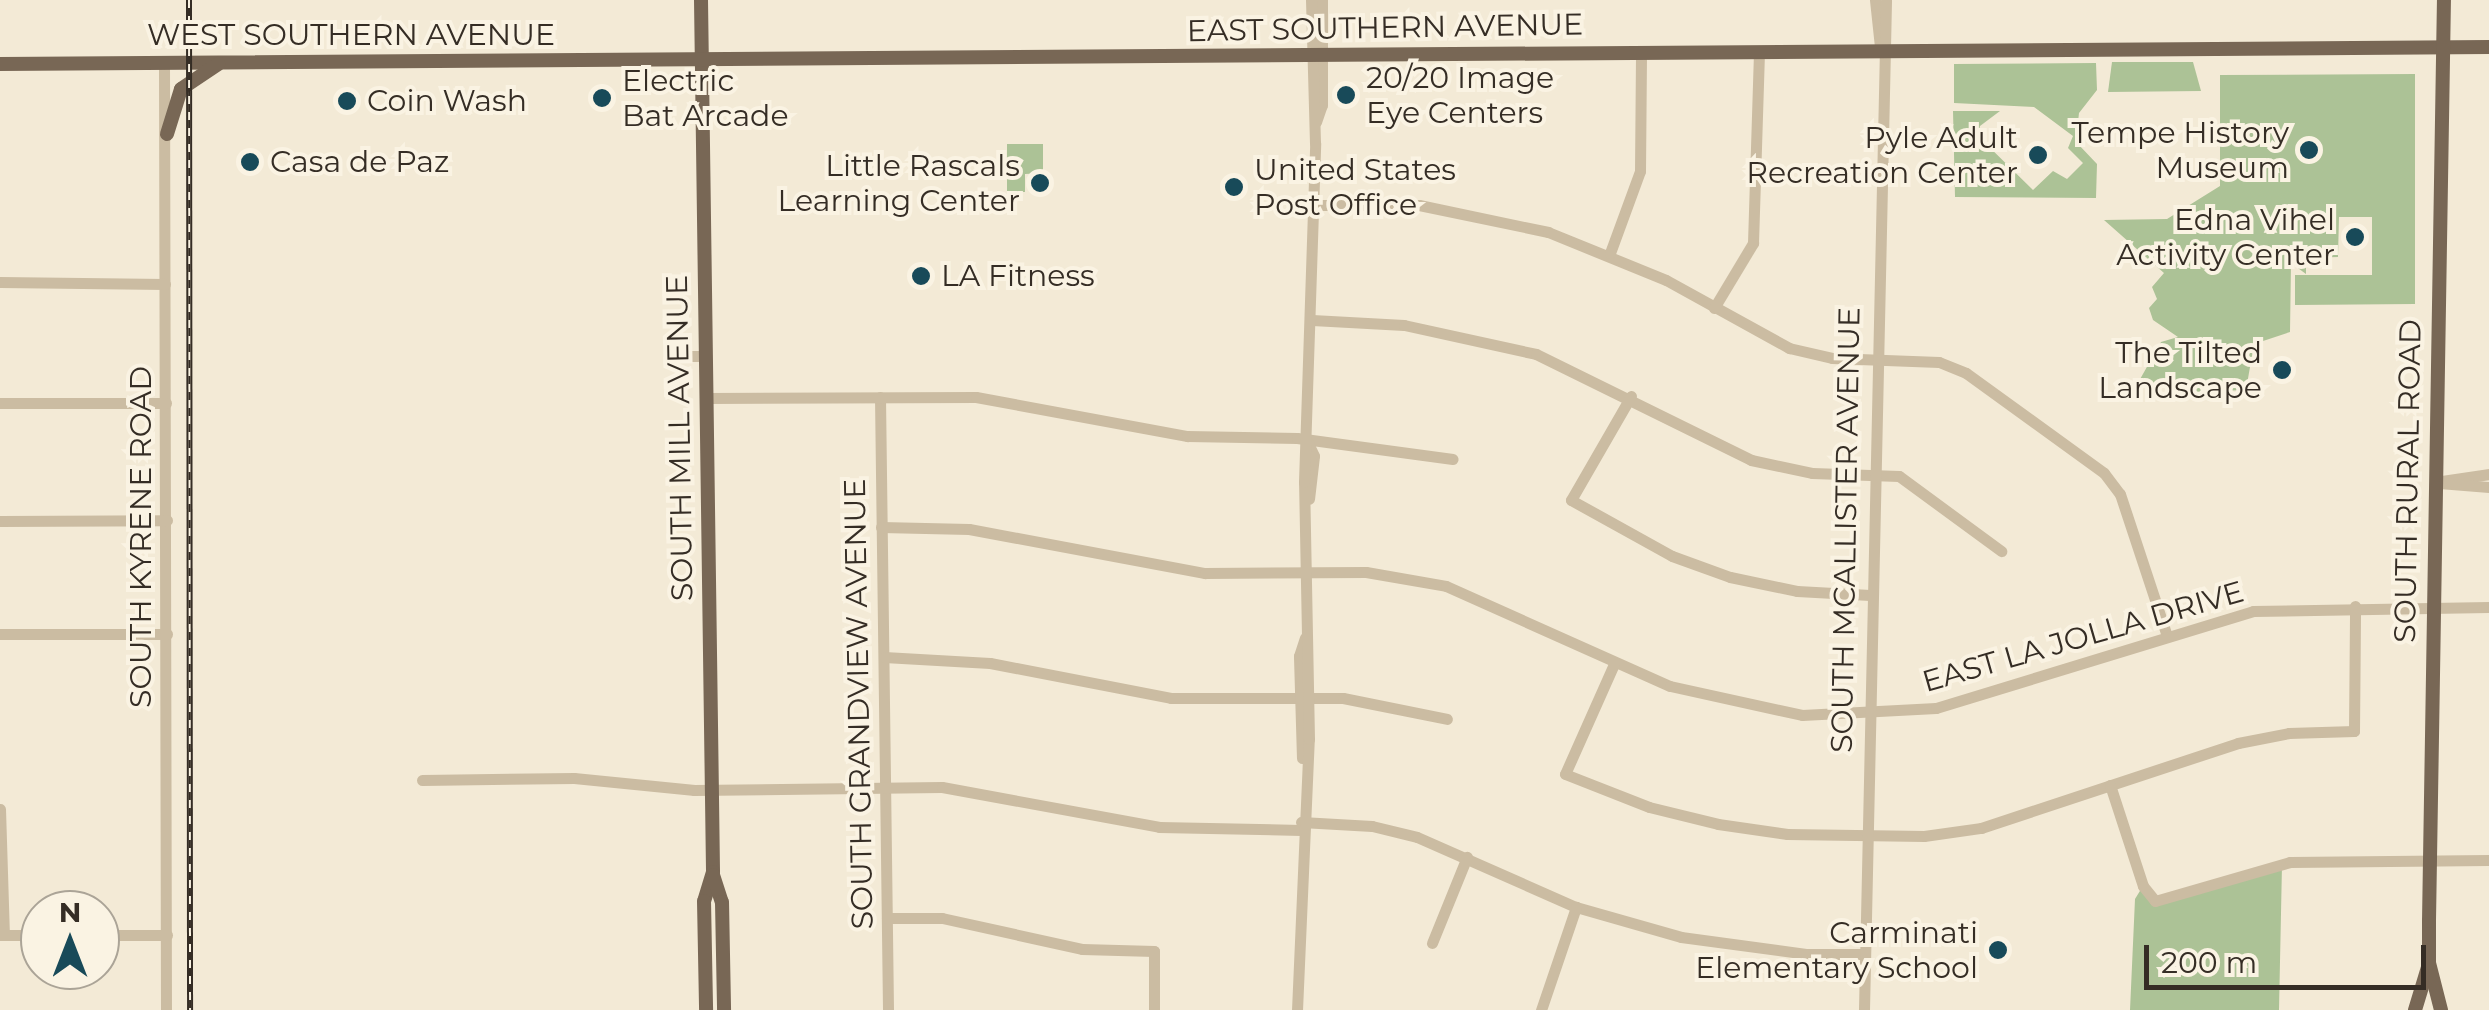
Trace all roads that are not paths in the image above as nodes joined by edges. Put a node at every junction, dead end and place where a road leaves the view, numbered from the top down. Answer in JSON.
{"nodes":[{"id":1,"x":701,"y":0,"type":"edge"},
{"id":2,"x":1311,"y":0,"type":"edge"},
{"id":3,"x":1322,"y":0,"type":"edge"},
{"id":4,"x":1875,"y":0,"type":"edge"},
{"id":5,"x":1886,"y":0,"type":"edge"},
{"id":6,"x":2444,"y":0,"type":"edge"},
{"id":7,"x":2444,"y":47,"type":"junction"},
{"id":8,"x":2489,"y":47,"type":"edge"},
{"id":9,"x":1881,"y":51,"type":"junction"},
{"id":10,"x":1760,"y":52,"type":"junction"},
{"id":11,"x":1641,"y":54,"type":"junction"},
{"id":12,"x":1317,"y":56,"type":"junction"},
{"id":13,"x":702,"y":61,"type":"junction"},
{"id":14,"x":164,"y":63,"type":"junction"},
{"id":15,"x":218,"y":63,"type":"junction"},
{"id":16,"x":0,"y":64,"type":"edge"},
{"id":17,"x":167,"y":134,"type":"junction"},
{"id":18,"x":1314,"y":206,"type":"junction"},
{"id":19,"x":1610,"y":253,"type":"junction"},
{"id":20,"x":0,"y":282,"type":"edge"},
{"id":21,"x":165,"y":284,"type":"junction"},
{"id":22,"x":1714,"y":308,"type":"junction"},
{"id":23,"x":1312,"y":320,"type":"junction"},
{"id":24,"x":677,"y":356,"type":"dead end"},
{"id":25,"x":706,"y":356,"type":"junction"},
{"id":26,"x":1875,"y":358,"type":"junction"},
{"id":27,"x":1631,"y":396,"type":"junction"},
{"id":28,"x":880,"y":397,"type":"junction"},
{"id":29,"x":707,"y":398,"type":"junction"},
{"id":30,"x":0,"y":404,"type":"edge"},
{"id":31,"x":166,"y":404,"type":"junction"},
{"id":32,"x":1308,"y":443,"type":"junction"},
{"id":33,"x":1453,"y":459,"type":"dead end"},
{"id":34,"x":2489,"y":474,"type":"edge"},
{"id":35,"x":1871,"y":476,"type":"junction"},
{"id":36,"x":2435,"y":482,"type":"junction"},
{"id":37,"x":2489,"y":487,"type":"edge"},
{"id":38,"x":167,"y":520,"type":"junction"},
{"id":39,"x":0,"y":521,"type":"edge"},
{"id":40,"x":881,"y":527,"type":"junction"},
{"id":41,"x":2001,"y":552,"type":"dead end"},
{"id":42,"x":1306,"y":572,"type":"junction"},
{"id":43,"x":1870,"y":596,"type":"junction"},
{"id":44,"x":2355,"y":606,"type":"junction"},
{"id":45,"x":2433,"y":606,"type":"junction"},
{"id":46,"x":2489,"y":607,"type":"edge"},
{"id":47,"x":2166,"y":632,"type":"junction"},
{"id":48,"x":0,"y":634,"type":"edge"},
{"id":49,"x":167,"y":634,"type":"junction"},
{"id":50,"x":884,"y":657,"type":"junction"},
{"id":51,"x":1614,"y":664,"type":"junction"},
{"id":52,"x":1304,"y":700,"type":"junction"},
{"id":53,"x":1868,"y":716,"type":"junction"},
{"id":54,"x":1447,"y":720,"type":"dead end"},
{"id":55,"x":422,"y":780,"type":"dead end"},
{"id":56,"x":2110,"y":786,"type":"junction"},
{"id":57,"x":885,"y":787,"type":"junction"},
{"id":58,"x":712,"y":789,"type":"junction"},
{"id":59,"x":2,"y":810,"type":"edge"},
{"id":60,"x":1301,"y":826,"type":"junction"},
{"id":61,"x":1865,"y":836,"type":"junction"},
{"id":62,"x":1467,"y":857,"type":"junction"},
{"id":63,"x":2430,"y":860,"type":"junction"},
{"id":64,"x":2489,"y":860,"type":"edge"},
{"id":65,"x":713,"y":875,"type":"junction"},
{"id":66,"x":1576,"y":907,"type":"junction"},
{"id":67,"x":887,"y":918,"type":"junction"},
{"id":68,"x":2,"y":935,"type":"edge"},
{"id":69,"x":120,"y":935,"type":"edge"},
{"id":70,"x":167,"y":935,"type":"junction"},
{"id":71,"x":1432,"y":943,"type":"dead end"},
{"id":72,"x":1864,"y":954,"type":"junction"},
{"id":73,"x":2429,"y":963,"type":"junction"},
{"id":74,"x":166,"y":1010,"type":"edge"},
{"id":75,"x":706,"y":1010,"type":"edge"},
{"id":76,"x":724,"y":1010,"type":"edge"},
{"id":77,"x":888,"y":1010,"type":"edge"},
{"id":78,"x":1154,"y":1010,"type":"edge"},
{"id":79,"x":1297,"y":1010,"type":"edge"},
{"id":80,"x":1542,"y":1010,"type":"edge"},
{"id":81,"x":1864,"y":1010,"type":"edge"},
{"id":82,"x":2415,"y":1010,"type":"edge"},
{"id":83,"x":2440,"y":1010,"type":"edge"}],
"edges":[{"from":1,"to":13,"type":"main road","name":"SOUTH MILL AVENUE"},
{"from":2,"to":12,"type":"street"},
{"from":3,"to":12,"type":"street"},
{"from":4,"to":9,"type":"street","name":"SOUTH MCALLISTER AVENUE"},
{"from":5,"to":9,"type":"street","name":"SOUTH MCALLISTER AVENUE"},
{"from":6,"to":7,"type":"main road","name":"SOUTH RURAL ROAD"},
{"from":7,"to":8,"type":"main road","name":"EAST SOUTHERN AVENUE"},
{"from":7,"to":9,"type":"main road","name":"EAST SOUTHERN AVENUE"},
{"from":7,"to":36,"type":"main road","name":"SOUTH RURAL ROAD"},
{"from":9,"to":10,"type":"main road","name":"EAST SOUTHERN AVENUE"},
{"from":9,"to":26,"type":"street","name":"SOUTH MCALLISTER AVENUE"},
{"from":10,"to":11,"type":"main road","name":"EAST SOUTHERN AVENUE"},
{"from":10,"to":22,"type":"street"},
{"from":11,"to":12,"type":"main road","name":"EAST SOUTHERN AVENUE"},
{"from":11,"to":19,"type":"street"},
{"from":12,"to":13,"type":"main road","name":"EAST SOUTHERN AVENUE"},
{"from":12,"to":18,"type":"street"},
{"from":13,"to":15,"type":"main road","name":"WEST SOUTHERN AVENUE"},
{"from":13,"to":25,"type":"main road","name":"SOUTH MILL AVENUE"},
{"from":14,"to":15,"type":"main road","name":"WEST SOUTHERN AVENUE"},
{"from":14,"to":16,"type":"main road","name":"WEST SOUTHERN AVENUE"},
{"from":14,"to":17,"type":"street","name":"SOUTH KYRENE ROAD"},
{"from":15,"to":17,"type":"main road"},
{"from":17,"to":21,"type":"street","name":"SOUTH KYRENE ROAD"},
{"from":18,"to":19,"type":"street"},
{"from":18,"to":23,"type":"street"},
{"from":19,"to":22,"type":"street"},
{"from":20,"to":21,"type":"street"},
{"from":21,"to":31,"type":"street","name":"SOUTH KYRENE ROAD"},
{"from":22,"to":26,"type":"street"},
{"from":23,"to":27,"type":"street"},
{"from":23,"to":32,"type":"street"},
{"from":24,"to":25,"type":"street"},
{"from":25,"to":29,"type":"main road","name":"SOUTH MILL AVENUE"},
{"from":26,"to":35,"type":"street","name":"SOUTH MCALLISTER AVENUE"},
{"from":26,"to":47,"type":"street"},
{"from":27,"to":35,"type":"street"},
{"from":27,"to":43,"type":"street"},
{"from":28,"to":29,"type":"street"},
{"from":28,"to":32,"type":"street"},
{"from":28,"to":40,"type":"street","name":"SOUTH GRANDVIEW AVENUE"},
{"from":29,"to":58,"type":"main road","name":"SOUTH MILL AVENUE"},
{"from":30,"to":31,"type":"street"},
{"from":31,"to":38,"type":"street","name":"SOUTH KYRENE ROAD"},
{"from":32,"to":33,"type":"street"},
{"from":32,"to":42,"type":"street"},
{"from":34,"to":36,"type":"street"},
{"from":35,"to":41,"type":"street"},
{"from":35,"to":43,"type":"street","name":"SOUTH MCALLISTER AVENUE"},
{"from":36,"to":37,"type":"street"},
{"from":36,"to":45,"type":"main road","name":"SOUTH RURAL ROAD"},
{"from":38,"to":39,"type":"street"},
{"from":38,"to":49,"type":"street","name":"SOUTH KYRENE ROAD"},
{"from":40,"to":42,"type":"street","name":"EAST LA JOLLA DRIVE"},
{"from":40,"to":50,"type":"street","name":"SOUTH GRANDVIEW AVENUE"},
{"from":42,"to":51,"type":"street","name":"EAST LA JOLLA DRIVE"},
{"from":42,"to":52,"type":"street"},
{"from":43,"to":53,"type":"street","name":"SOUTH MCALLISTER AVENUE"},
{"from":44,"to":45,"type":"street","name":"EAST LA JOLLA DRIVE"},
{"from":44,"to":47,"type":"street","name":"EAST LA JOLLA DRIVE"},
{"from":44,"to":56,"type":"street"},
{"from":45,"to":46,"type":"street","name":"EAST LA JOLLA DRIVE"},
{"from":45,"to":63,"type":"main road","name":"SOUTH RURAL ROAD"},
{"from":47,"to":53,"type":"street","name":"EAST LA JOLLA DRIVE"},
{"from":48,"to":49,"type":"street"},
{"from":49,"to":70,"type":"street","name":"SOUTH KYRENE ROAD"},
{"from":50,"to":52,"type":"street"},
{"from":50,"to":57,"type":"street","name":"SOUTH GRANDVIEW AVENUE"},
{"from":51,"to":53,"type":"street","name":"EAST LA JOLLA DRIVE"},
{"from":51,"to":61,"type":"street"},
{"from":52,"to":54,"type":"street"},
{"from":52,"to":60,"type":"street"},
{"from":53,"to":61,"type":"street","name":"SOUTH MCALLISTER AVENUE"},
{"from":55,"to":58,"type":"street"},
{"from":56,"to":61,"type":"street"},
{"from":56,"to":63,"type":"street"},
{"from":57,"to":58,"type":"street"},
{"from":57,"to":60,"type":"street"},
{"from":57,"to":67,"type":"street","name":"SOUTH GRANDVIEW AVENUE"},
{"from":58,"to":65,"type":"main road","name":"SOUTH MILL AVENUE"},
{"from":59,"to":68,"type":"street"},
{"from":60,"to":62,"type":"street"},
{"from":60,"to":79,"type":"street"},
{"from":61,"to":72,"type":"street","name":"SOUTH MCALLISTER AVENUE"},
{"from":62,"to":66,"type":"street"},
{"from":62,"to":71,"type":"street"},
{"from":63,"to":64,"type":"street"},
{"from":63,"to":73,"type":"main road","name":"SOUTH RURAL ROAD"},
{"from":65,"to":75,"type":"main road","name":"SOUTH MILL AVENUE"},
{"from":65,"to":76,"type":"main road","name":"SOUTH MILL AVENUE"},
{"from":66,"to":72,"type":"street"},
{"from":66,"to":80,"type":"street"},
{"from":67,"to":77,"type":"street","name":"SOUTH GRANDVIEW AVENUE"},
{"from":67,"to":78,"type":"street"},
{"from":69,"to":70,"type":"street"},
{"from":70,"to":74,"type":"street","name":"SOUTH KYRENE ROAD"},
{"from":72,"to":81,"type":"street","name":"SOUTH MCALLISTER AVENUE"},
{"from":73,"to":82,"type":"main road","name":"SOUTH RURAL ROAD"},
{"from":73,"to":83,"type":"main road","name":"SOUTH RURAL ROAD"}]}
